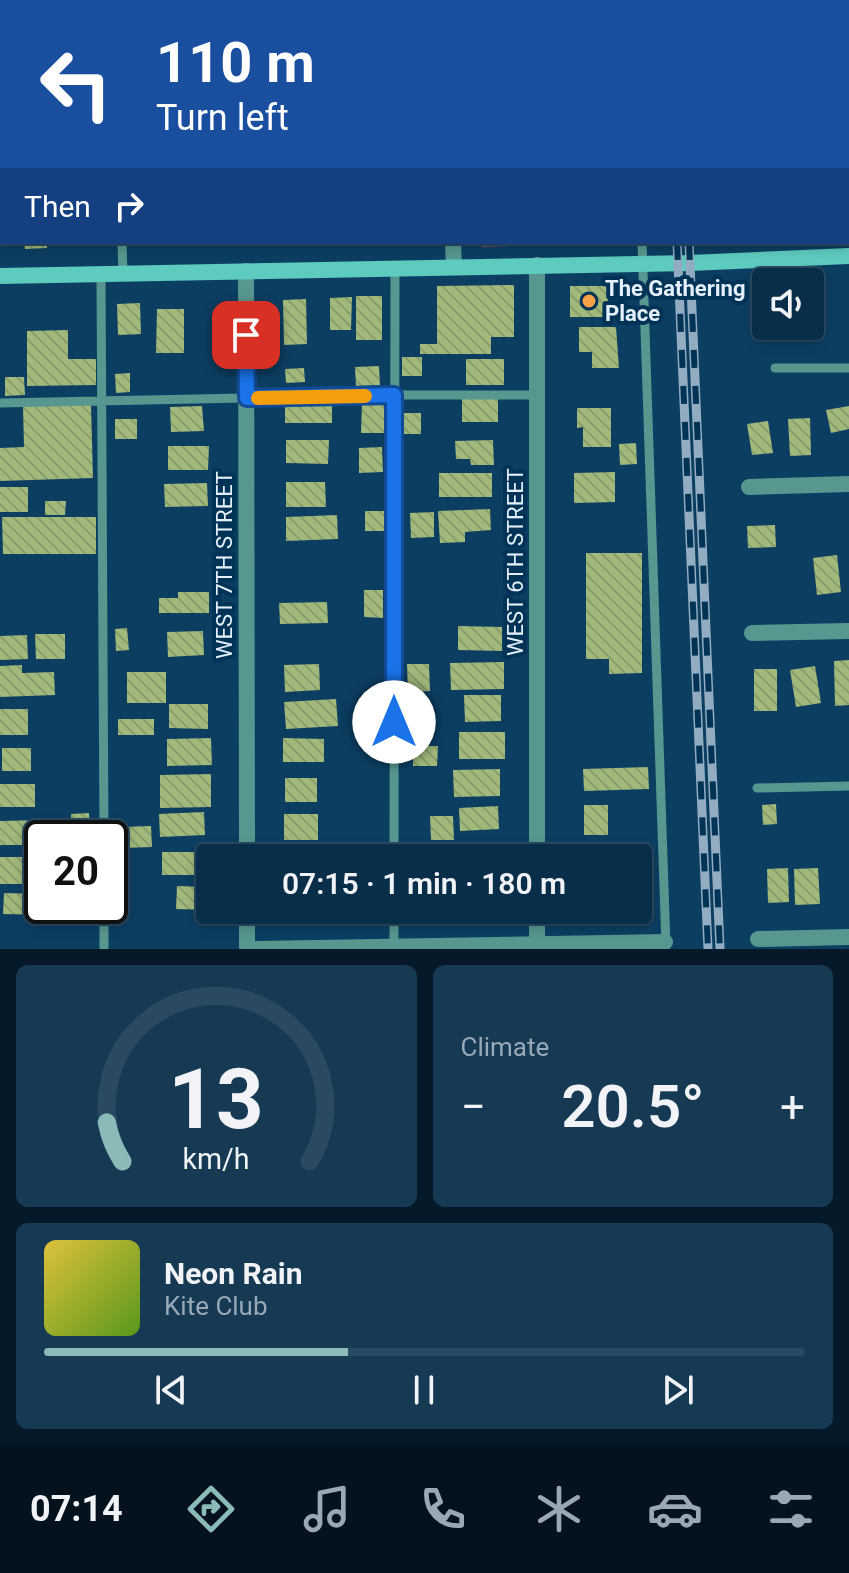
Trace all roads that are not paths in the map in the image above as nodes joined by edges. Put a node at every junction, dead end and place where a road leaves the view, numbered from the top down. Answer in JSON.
{"nodes":[{"id":1,"x":122,"y":244,"type":"edge"},
{"id":2,"x":453,"y":244,"type":"edge"},
{"id":3,"x":642,"y":244,"type":"edge"},
{"id":4,"x":849,"y":256,"type":"edge"},
{"id":5,"x":643,"y":263,"type":"junction"},
{"id":6,"x":537,"y":265,"type":"junction"},
{"id":7,"x":454,"y":267,"type":"junction"},
{"id":8,"x":395,"y":268,"type":"junction"},
{"id":9,"x":246,"y":271,"type":"junction"},
{"id":10,"x":123,"y":274,"type":"junction"},
{"id":11,"x":101,"y":275,"type":"junction"},
{"id":12,"x":0,"y":276,"type":"edge"},
{"id":13,"x":775,"y":368,"type":"dead end"},
{"id":14,"x":849,"y":368,"type":"edge"},
{"id":15,"x":394,"y":395,"type":"junction"},
{"id":16,"x":537,"y":395,"type":"junction"},
{"id":17,"x":247,"y":398,"type":"junction"},
{"id":18,"x":103,"y":401,"type":"junction"},
{"id":19,"x":0,"y":403,"type":"edge"},
{"id":20,"x":849,"y":484,"type":"edge"},
{"id":21,"x":749,"y":487,"type":"dead end"},
{"id":22,"x":849,"y":631,"type":"edge"},
{"id":23,"x":752,"y":633,"type":"dead end"},
{"id":24,"x":849,"y":786,"type":"edge"},
{"id":25,"x":757,"y":788,"type":"dead end"},
{"id":26,"x":104,"y":820,"type":"edge"},
{"id":27,"x":247,"y":844,"type":"edge"},
{"id":28,"x":394,"y":844,"type":"edge"},
{"id":29,"x":537,"y":844,"type":"edge"},
{"id":30,"x":104,"y":924,"type":"edge"},
{"id":31,"x":247,"y":924,"type":"edge"},
{"id":32,"x":394,"y":924,"type":"edge"},
{"id":33,"x":537,"y":924,"type":"edge"},
{"id":34,"x":849,"y":937,"type":"edge"},
{"id":35,"x":758,"y":939,"type":"dead end"},
{"id":36,"x":666,"y":945,"type":"edge"},
{"id":37,"x":537,"y":946,"type":"edge"},
{"id":38,"x":394,"y":948,"type":"edge"},
{"id":39,"x":104,"y":949,"type":"edge"},
{"id":40,"x":247,"y":949,"type":"edge"},
{"id":41,"x":257,"y":949,"type":"edge"}],
"edges":[{"from":1,"to":10,"type":"lane"},
{"from":2,"to":7,"type":"street"},
{"from":3,"to":5,"type":"lane"},
{"from":4,"to":5,"type":"street"},
{"from":5,"to":6,"type":"street"},
{"from":5,"to":36,"type":"lane"},
{"from":6,"to":7,"type":"street"},
{"from":6,"to":16,"type":"street","name":"WEST 6TH STREET"},
{"from":7,"to":8,"type":"street"},
{"from":8,"to":9,"type":"street"},
{"from":8,"to":15,"type":"lane"},
{"from":9,"to":10,"type":"street"},
{"from":9,"to":17,"type":"street","name":"WEST 7TH STREET"},
{"from":10,"to":11,"type":"street"},
{"from":11,"to":12,"type":"street"},
{"from":11,"to":18,"type":"lane"},
{"from":13,"to":14,"type":"lane"},
{"from":15,"to":16,"type":"lane"},
{"from":15,"to":17,"type":"lane"},
{"from":15,"to":28,"type":"lane"},
{"from":16,"to":29,"type":"street","name":"WEST 6TH STREET"},
{"from":17,"to":18,"type":"lane"},
{"from":17,"to":27,"type":"street","name":"WEST 7TH STREET"},
{"from":18,"to":19,"type":"lane"},
{"from":18,"to":26,"type":"lane"},
{"from":20,"to":21,"type":"street"},
{"from":22,"to":23,"type":"street"},
{"from":24,"to":25,"type":"lane"},
{"from":30,"to":39,"type":"lane"},
{"from":31,"to":40,"type":"street"},
{"from":32,"to":38,"type":"lane"},
{"from":33,"to":37,"type":"street"},
{"from":34,"to":35,"type":"street"},
{"from":36,"to":37,"type":"street"},
{"from":37,"to":38,"type":"street"},
{"from":38,"to":41,"type":"street"}]}
